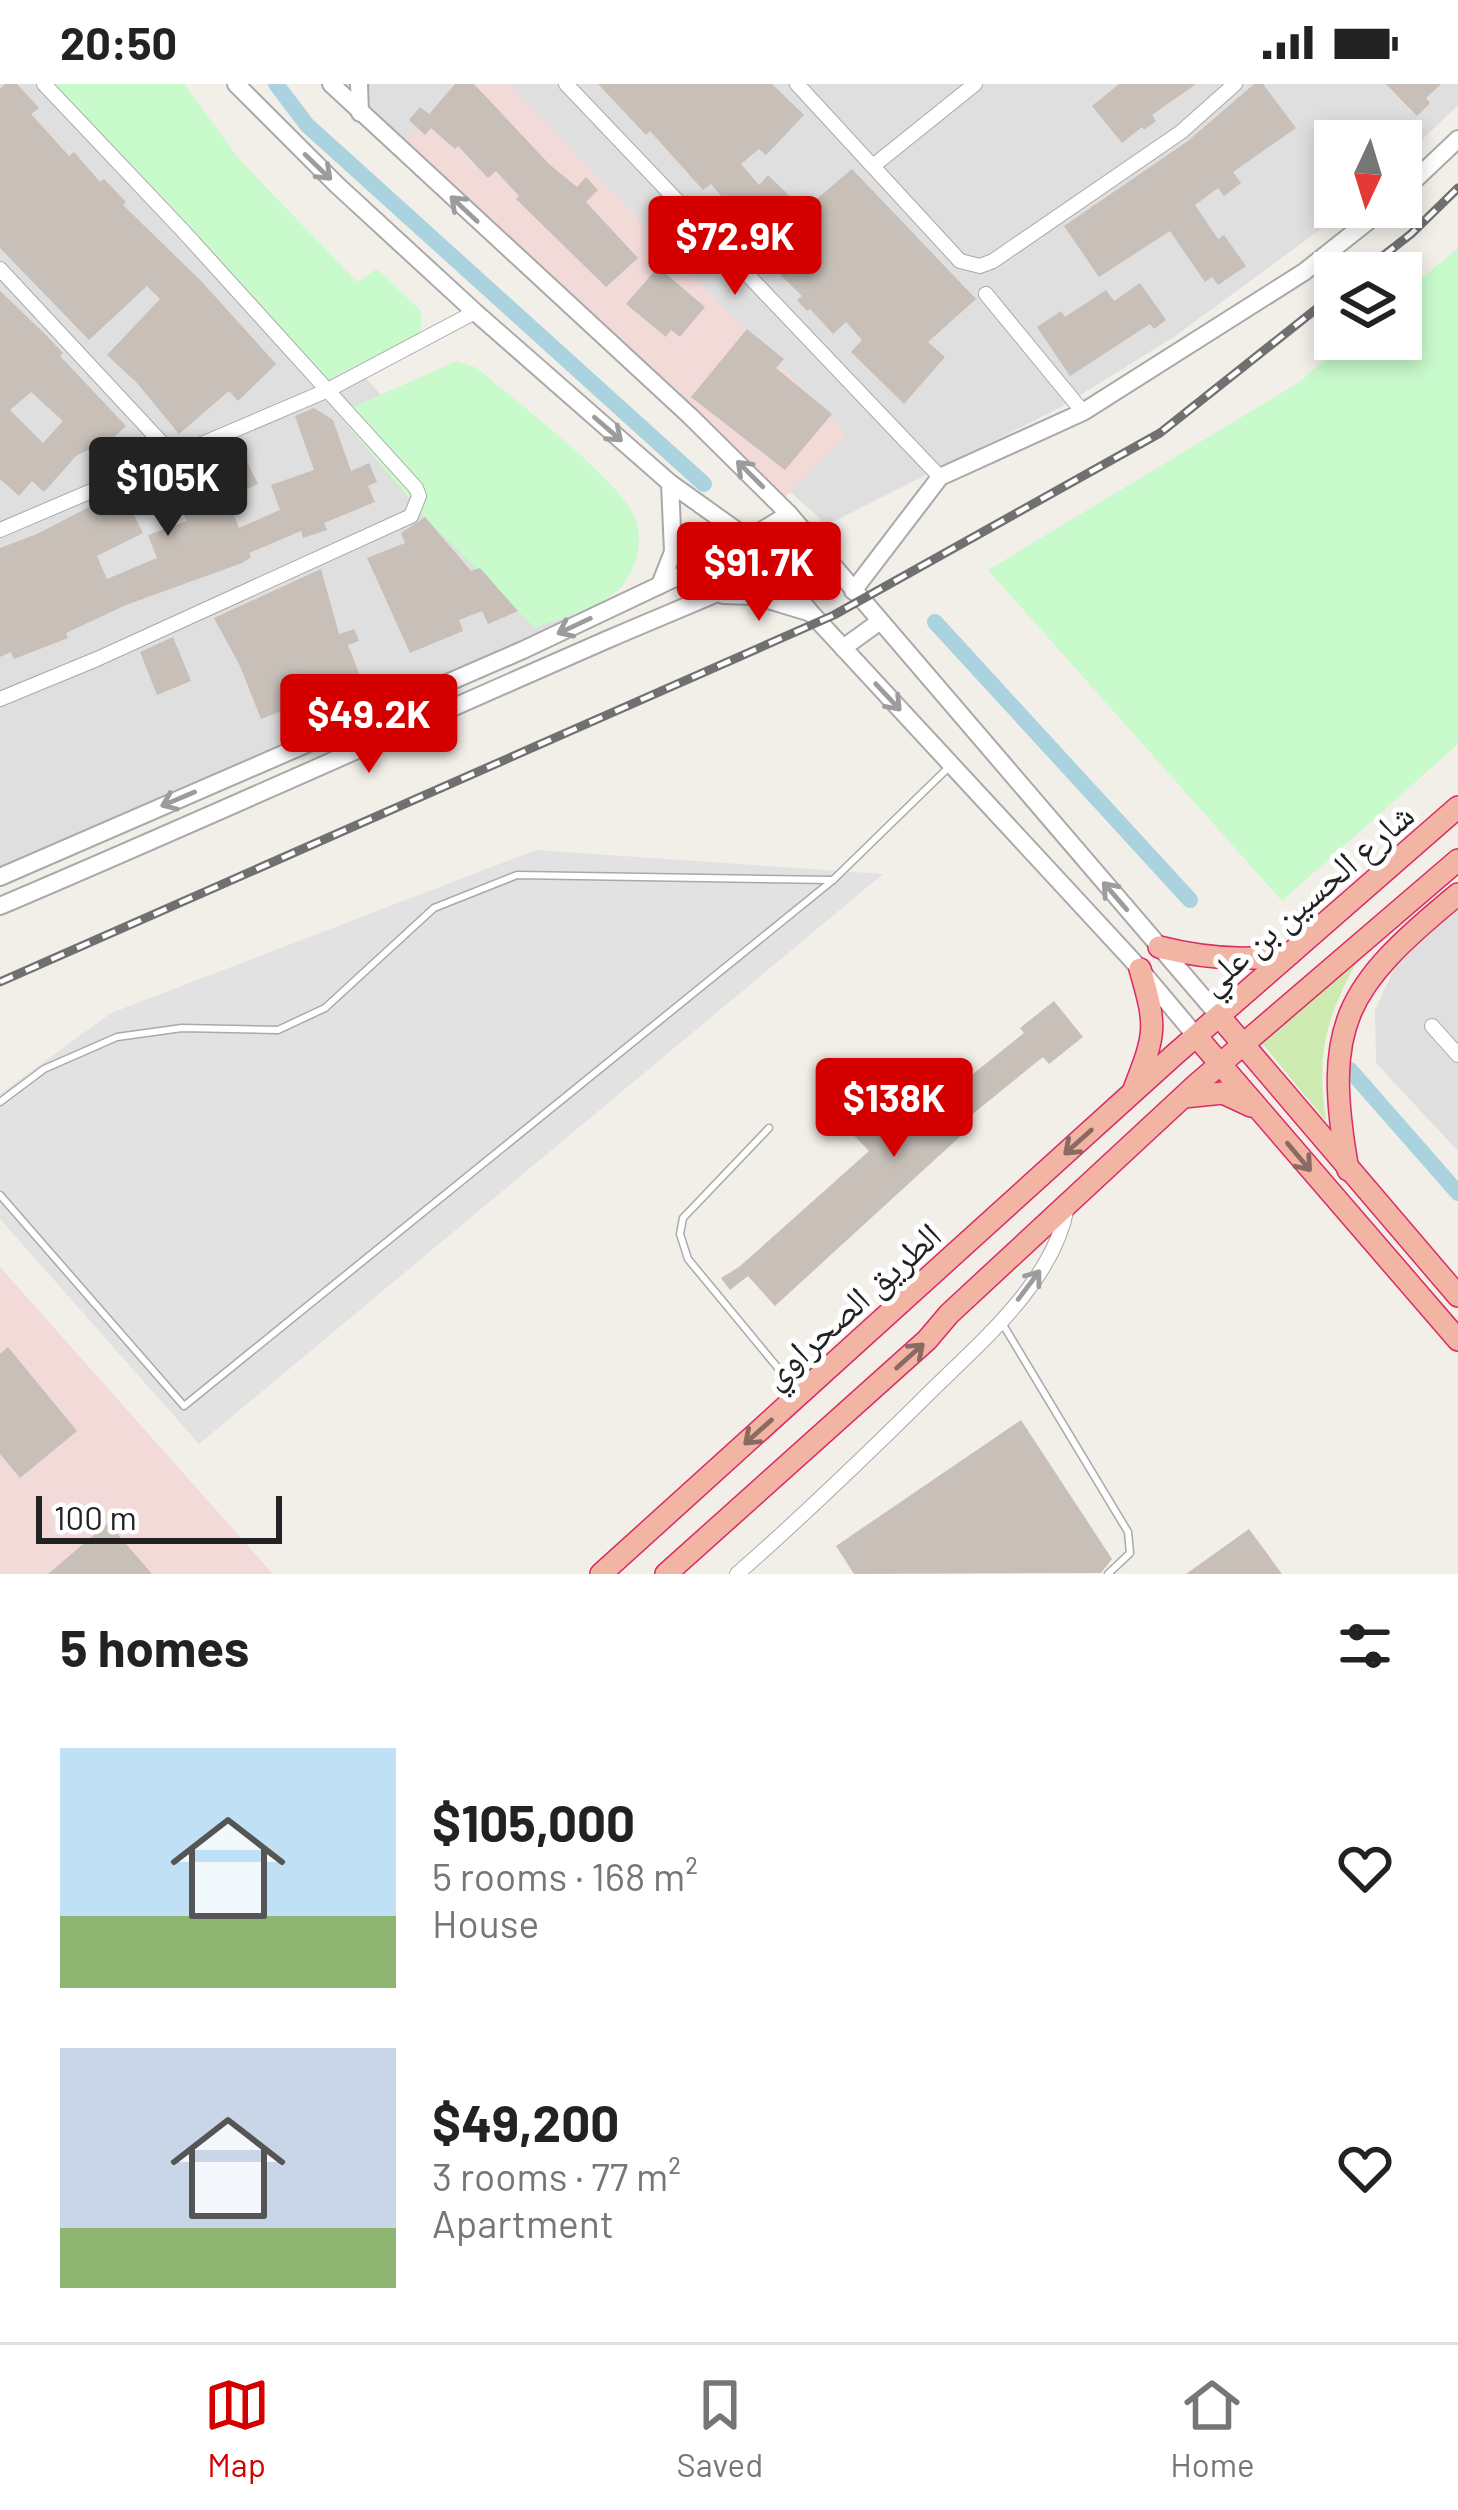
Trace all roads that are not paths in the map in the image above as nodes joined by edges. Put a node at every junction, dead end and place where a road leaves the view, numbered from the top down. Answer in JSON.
{"nodes":[{"id":1,"x":44,"y":84,"type":"edge"},
{"id":2,"x":236,"y":84,"type":"edge"},
{"id":3,"x":331,"y":84,"type":"edge"},
{"id":4,"x":359,"y":84,"type":"edge"},
{"id":5,"x":566,"y":84,"type":"edge"},
{"id":6,"x":796,"y":84,"type":"edge"},
{"id":7,"x":975,"y":84,"type":"edge"},
{"id":8,"x":1235,"y":84,"type":"edge"},
{"id":9,"x":360,"y":113,"type":"junction"},
{"id":10,"x":1458,"y":139,"type":"edge"},
{"id":11,"x":872,"y":166,"type":"junction"},
{"id":12,"x":1422,"y":173,"type":"edge"},
{"id":13,"x":1360,"y":228,"type":"edge"},
{"id":14,"x":0,"y":269,"type":"edge"},
{"id":15,"x":986,"y":293,"type":"dead end"},
{"id":16,"x":475,"y":312,"type":"junction"},
{"id":17,"x":326,"y":391,"type":"junction"},
{"id":18,"x":1083,"y":412,"type":"junction"},
{"id":19,"x":172,"y":454,"type":"junction"},
{"id":20,"x":940,"y":477,"type":"junction"},
{"id":21,"x":670,"y":483,"type":"junction"},
{"id":22,"x":0,"y":511,"type":"edge"},
{"id":23,"x":789,"y":514,"type":"junction"},
{"id":24,"x":6,"y":527,"type":"edge"},
{"id":25,"x":750,"y":540,"type":"junction"},
{"id":26,"x":820,"y":548,"type":"junction"},
{"id":27,"x":774,"y":569,"type":"junction"},
{"id":28,"x":660,"y":585,"type":"junction"},
{"id":29,"x":853,"y":591,"type":"junction"},
{"id":30,"x":716,"y":595,"type":"junction"},
{"id":31,"x":811,"y":613,"type":"junction"},
{"id":32,"x":879,"y":622,"type":"junction"},
{"id":33,"x":843,"y":648,"type":"junction"},
{"id":34,"x":0,"y":699,"type":"edge"},
{"id":35,"x":951,"y":765,"type":"junction"},
{"id":36,"x":1458,"y":807,"type":"edge"},
{"id":37,"x":1458,"y":860,"type":"edge"},
{"id":38,"x":0,"y":877,"type":"edge"},
{"id":39,"x":833,"y":880,"type":"junction"},
{"id":40,"x":1458,"y":894,"type":"edge"},
{"id":41,"x":0,"y":906,"type":"edge"},
{"id":42,"x":1159,"y":947,"type":"junction"},
{"id":43,"x":1290,"y":954,"type":"junction"},
{"id":44,"x":1140,"y":969,"type":"junction"},
{"id":45,"x":1219,"y":1016,"type":"junction"},
{"id":46,"x":1432,"y":1026,"type":"dead end"},
{"id":47,"x":1196,"y":1036,"type":"junction"},
{"id":48,"x":1242,"y":1045,"type":"junction"},
{"id":49,"x":1458,"y":1055,"type":"edge"},
{"id":50,"x":1220,"y":1064,"type":"junction"},
{"id":51,"x":1132,"y":1093,"type":"junction"},
{"id":52,"x":1183,"y":1097,"type":"junction"},
{"id":53,"x":0,"y":1102,"type":"edge"},
{"id":54,"x":1262,"y":1112,"type":"junction"},
{"id":55,"x":769,"y":1128,"type":"dead end"},
{"id":56,"x":1348,"y":1170,"type":"junction"},
{"id":57,"x":0,"y":1195,"type":"edge"},
{"id":58,"x":1068,"y":1202,"type":"junction"},
{"id":59,"x":1458,"y":1296,"type":"edge"},
{"id":60,"x":1000,"y":1319,"type":"junction"},
{"id":61,"x":1458,"y":1340,"type":"edge"},
{"id":62,"x":800,"y":1394,"type":"junction"},
{"id":63,"x":602,"y":1574,"type":"edge"},
{"id":64,"x":666,"y":1574,"type":"edge"},
{"id":65,"x":737,"y":1574,"type":"edge"},
{"id":66,"x":1108,"y":1574,"type":"edge"}],
"edges":[{"from":1,"to":17,"type":"street"},
{"from":2,"to":16,"type":"street","one_way":true},
{"from":3,"to":9,"type":"street"},
{"from":4,"to":9,"type":"street"},
{"from":5,"to":20,"type":"street"},
{"from":6,"to":11,"type":"street"},
{"from":7,"to":11,"type":"street"},
{"from":8,"to":11,"type":"street"},
{"from":23,"to":9,"type":"street","one_way":true},
{"from":10,"to":12,"type":"street"},
{"from":13,"to":18,"type":"street"},
{"from":14,"to":19,"type":"street"},
{"from":15,"to":18,"type":"street"},
{"from":16,"to":17,"type":"street"},
{"from":16,"to":21,"type":"street","one_way":true},
{"from":17,"to":19,"type":"street"},
{"from":17,"to":34,"type":"street"},
{"from":18,"to":20,"type":"street"},
{"from":19,"to":24,"type":"street"},
{"from":20,"to":29,"type":"street"},
{"from":21,"to":25,"type":"street"},
{"from":21,"to":28,"type":"street"},
{"from":22,"to":24,"type":"street"},
{"from":23,"to":25,"type":"street"},
{"from":23,"to":26,"type":"street"},
{"from":25,"to":27,"type":"street"},
{"from":25,"to":28,"type":"street"},
{"from":26,"to":27,"type":"street"},
{"from":26,"to":29,"type":"street"},
{"from":27,"to":30,"type":"street"},
{"from":27,"to":31,"type":"street"},
{"from":28,"to":38,"type":"street","one_way":true},
{"from":29,"to":32,"type":"street"},
{"from":30,"to":31,"type":"street"},
{"from":30,"to":41,"type":"street"},
{"from":31,"to":33,"type":"street"},
{"from":32,"to":33,"type":"street"},
{"from":42,"to":32,"type":"street","one_way":true},
{"from":33,"to":35,"type":"street","one_way":true},
{"from":35,"to":39,"type":"lane"},
{"from":35,"to":44,"type":"street"},
{"from":36,"to":43,"type":"highway","name":"شارع الحسين بن علي"},
{"from":37,"to":48,"type":"highway","name":"شارع الحسين بن علي"},
{"from":39,"to":53,"type":"lane"},
{"from":39,"to":57,"type":"lane"},
{"from":40,"to":56,"type":"highway"},
{"from":42,"to":43,"type":"highway"},
{"from":42,"to":45,"type":"street"},
{"from":43,"to":45,"type":"highway","name":"شارع الحسين بن علي"},
{"from":44,"to":47,"type":"street"},
{"from":44,"to":51,"type":"highway"},
{"from":45,"to":47,"type":"highway","name":"شارع الحسين بن علي"},
{"from":45,"to":48,"type":"highway"},
{"from":46,"to":49,"type":"street"},
{"from":47,"to":50,"type":"highway"},
{"from":47,"to":51,"type":"highway","name":"الطريق الصحراوي"},
{"from":48,"to":50,"type":"highway","name":"شارع الحسين بن علي"},
{"from":48,"to":56,"type":"highway"},
{"from":50,"to":52,"type":"highway","name":"الطريق الصحراوي"},
{"from":50,"to":54,"type":"highway"},
{"from":51,"to":62,"type":"highway","name":"الطريق الصحراوي","one_way":true},
{"from":52,"to":54,"type":"highway"},
{"from":52,"to":58,"type":"highway","name":"الطريق الصحراوي"},
{"from":54,"to":61,"type":"highway","one_way":true},
{"from":55,"to":62,"type":"lane"},
{"from":56,"to":59,"type":"highway"},
{"from":60,"to":58,"type":"street","one_way":true},
{"from":64,"to":58,"type":"highway","name":"الطريق الصحراوي","one_way":true},
{"from":60,"to":65,"type":"street"},
{"from":60,"to":66,"type":"lane"},
{"from":62,"to":63,"type":"highway","name":"الطريق الصحراوي","one_way":true}]}
